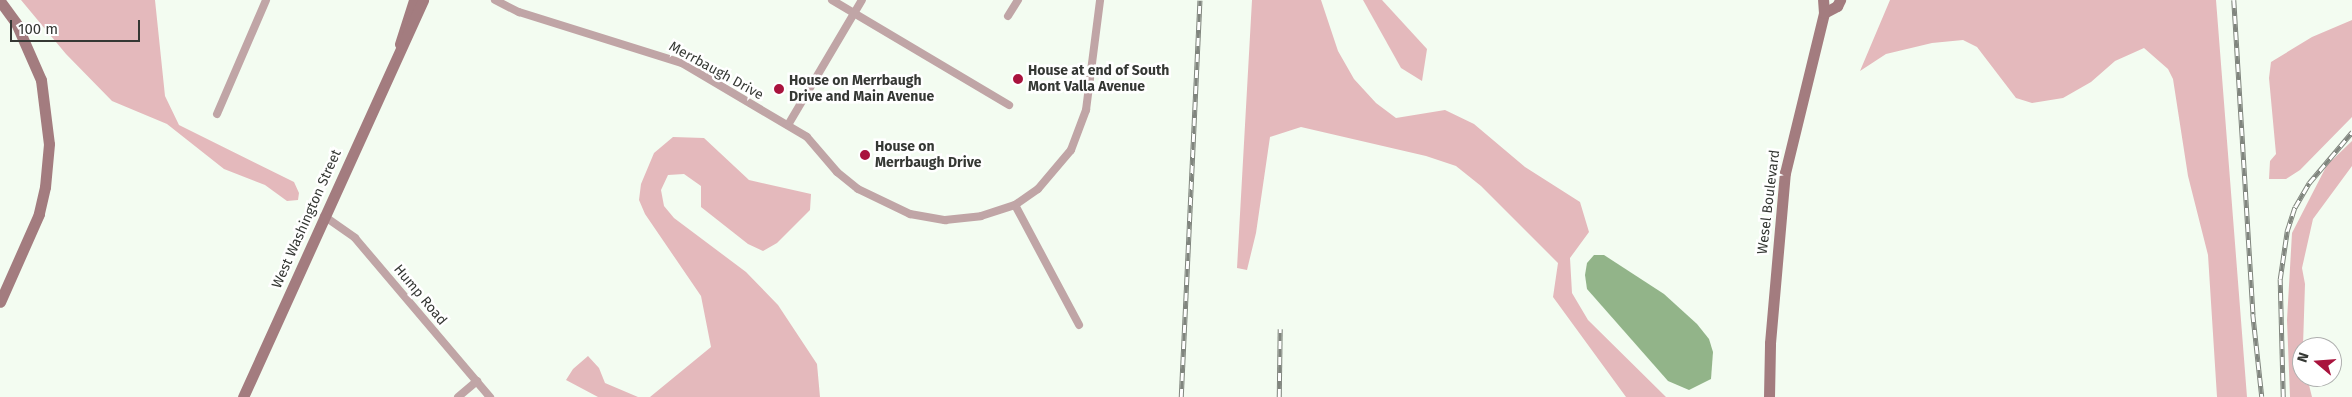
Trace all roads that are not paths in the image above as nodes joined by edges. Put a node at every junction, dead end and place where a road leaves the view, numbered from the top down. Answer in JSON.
{"nodes":[{"id":1,"x":266,"y":0,"type":"edge"},
{"id":2,"x":414,"y":0,"type":"edge"},
{"id":3,"x":423,"y":0,"type":"edge"},
{"id":4,"x":496,"y":0,"type":"edge"},
{"id":5,"x":832,"y":0,"type":"edge"},
{"id":6,"x":862,"y":0,"type":"edge"},
{"id":7,"x":1018,"y":0,"type":"edge"},
{"id":8,"x":1100,"y":0,"type":"edge"},
{"id":9,"x":1823,"y":0,"type":"edge"},
{"id":10,"x":1840,"y":0,"type":"edge"},
{"id":11,"x":0,"y":1,"type":"edge"},
{"id":12,"x":854,"y":13,"type":"junction"},
{"id":13,"x":1824,"y":13,"type":"junction"},
{"id":14,"x":1008,"y":16,"type":"dead end"},
{"id":15,"x":398,"y":53,"type":"junction"},
{"id":16,"x":1009,"y":105,"type":"dead end"},
{"id":17,"x":216,"y":114,"type":"dead end"},
{"id":18,"x":788,"y":125,"type":"junction"},
{"id":19,"x":1015,"y":205,"type":"junction"},
{"id":20,"x":324,"y":216,"type":"junction"},
{"id":21,"x":0,"y":302,"type":"edge"},
{"id":22,"x":1079,"y":325,"type":"dead end"},
{"id":23,"x":477,"y":381,"type":"junction"},
{"id":24,"x":243,"y":397,"type":"edge"},
{"id":25,"x":458,"y":397,"type":"edge"},
{"id":26,"x":490,"y":397,"type":"edge"},
{"id":27,"x":1769,"y":397,"type":"edge"}],
"edges":[{"from":1,"to":17,"type":"street"},
{"from":2,"to":15,"type":"main road","name":"West Washington Street"},
{"from":3,"to":15,"type":"main road","name":"West Washington Street"},
{"from":4,"to":18,"type":"street","name":"Merrbaugh Drive"},
{"from":5,"to":12,"type":"street"},
{"from":6,"to":12,"type":"street"},
{"from":7,"to":14,"type":"street"},
{"from":8,"to":19,"type":"street"},
{"from":9,"to":13,"type":"main road","name":"Wesel Boulevard"},
{"from":10,"to":13,"type":"main road"},
{"from":11,"to":21,"type":"main road"},
{"from":12,"to":16,"type":"street"},
{"from":12,"to":18,"type":"street"},
{"from":13,"to":27,"type":"main road","name":"Wesel Boulevard"},
{"from":15,"to":20,"type":"main road","name":"West Washington Street"},
{"from":18,"to":19,"type":"street","name":"Merrbaugh Drive"},
{"from":19,"to":22,"type":"street"},
{"from":20,"to":23,"type":"street","name":"Hump Road"},
{"from":20,"to":24,"type":"main road","name":"West Washington Street"},
{"from":23,"to":25,"type":"street"},
{"from":23,"to":26,"type":"street","name":"Hump Road"}]}
